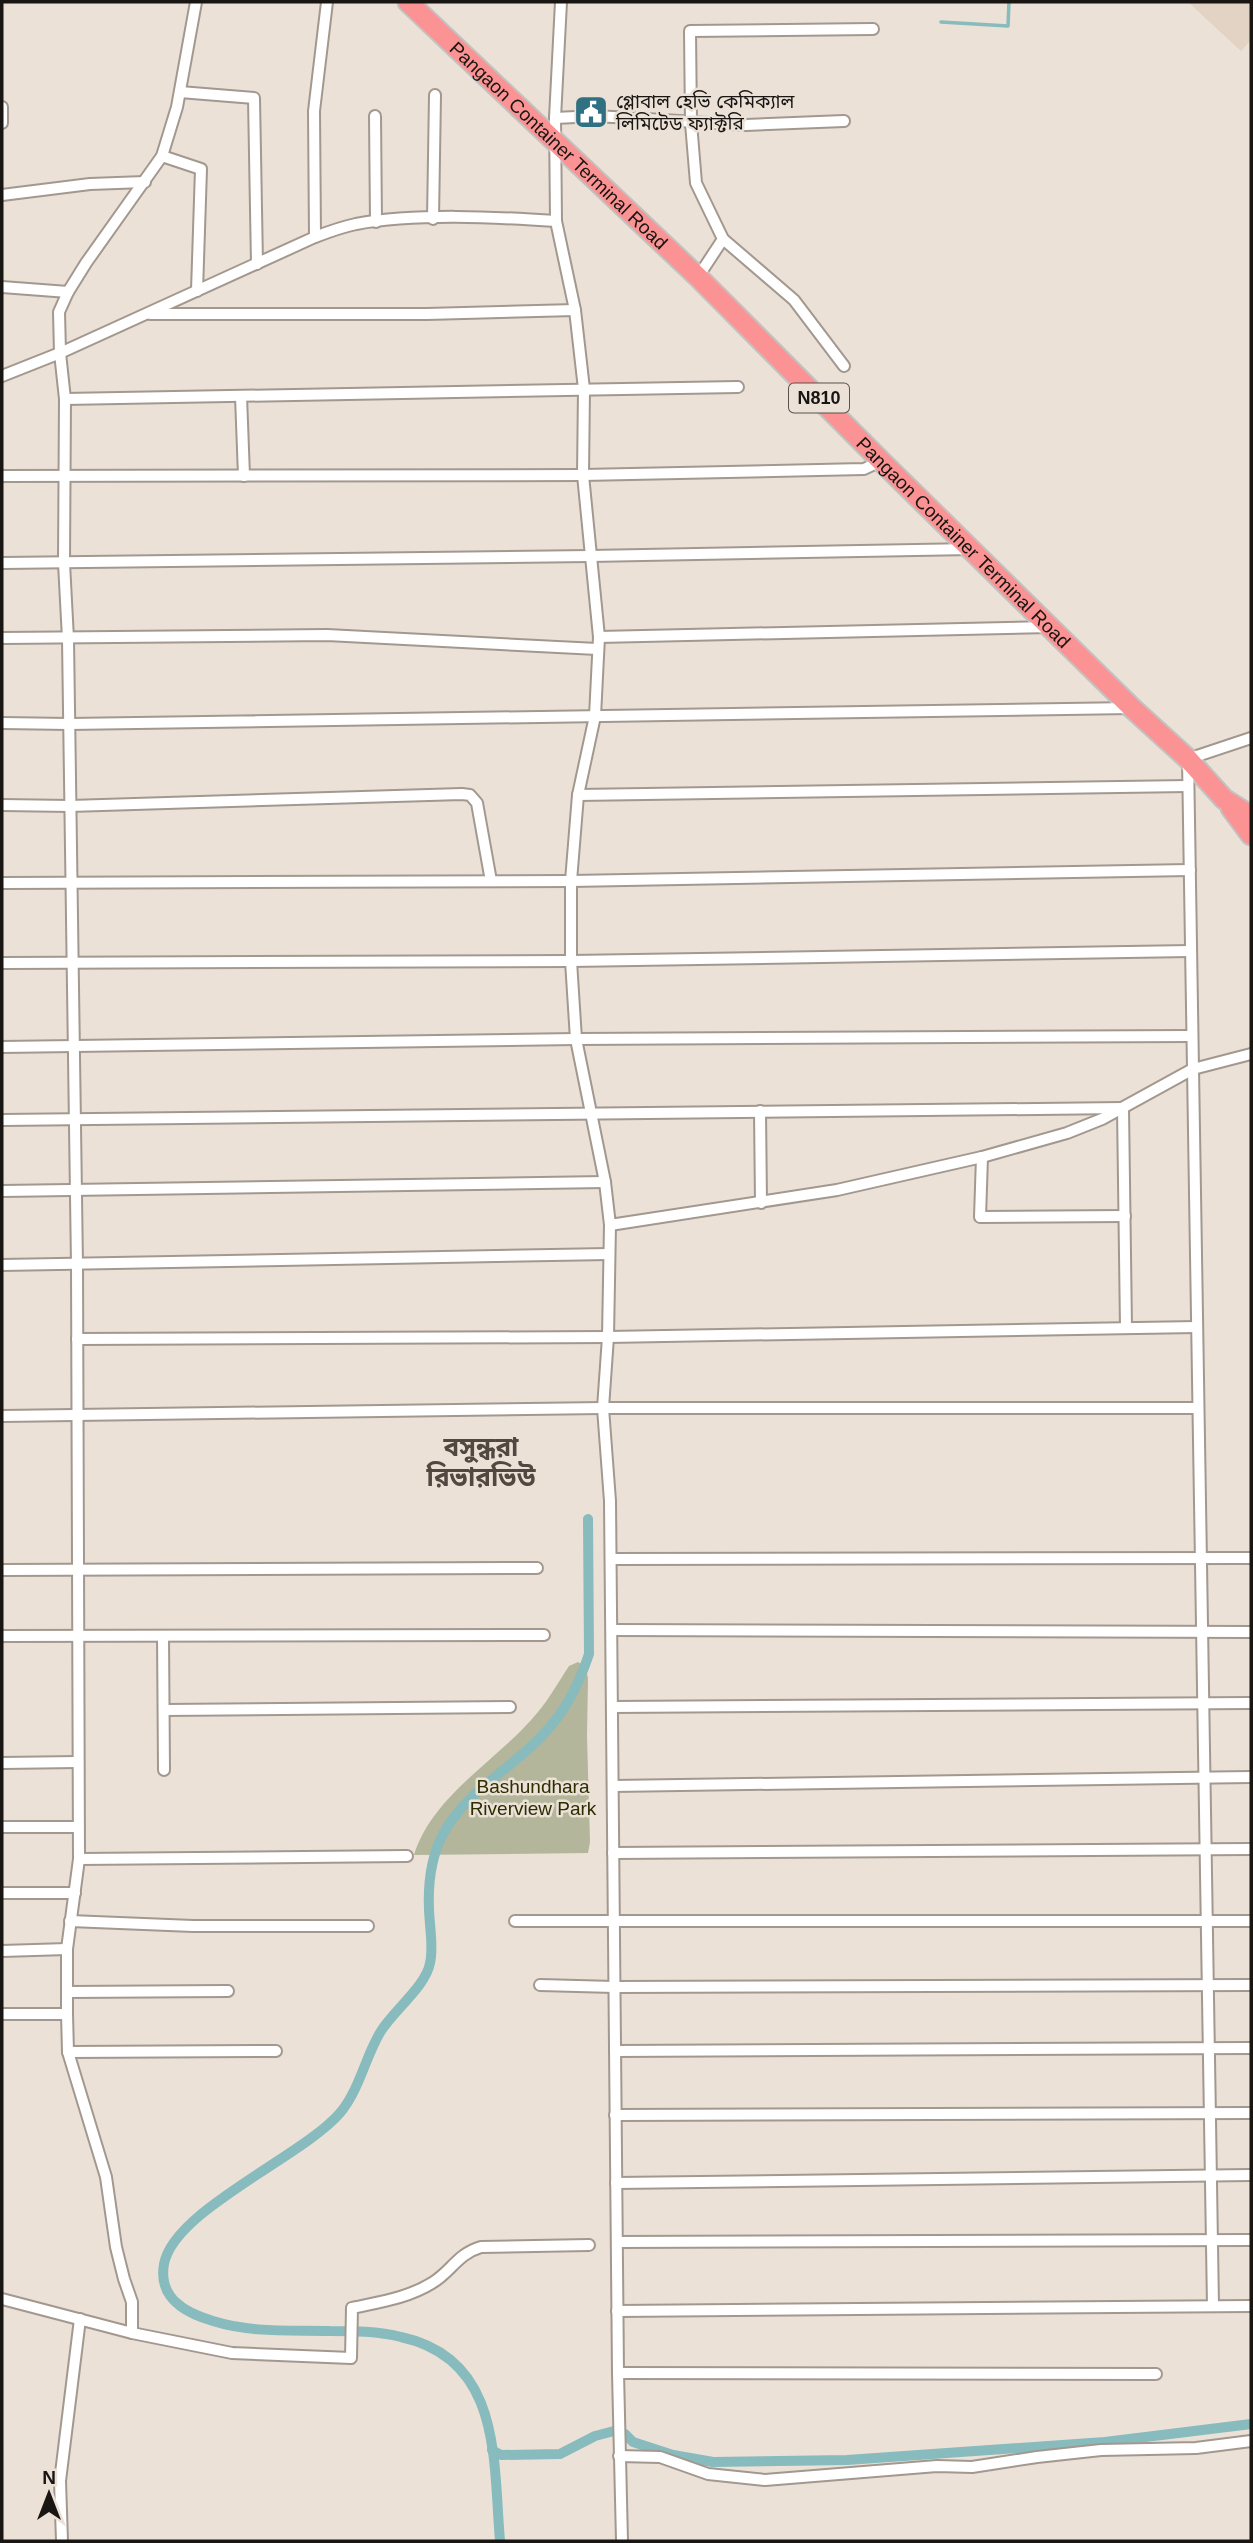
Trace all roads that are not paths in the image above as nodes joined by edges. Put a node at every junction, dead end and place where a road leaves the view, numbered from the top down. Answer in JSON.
{"nodes":[{"id":1,"x":196,"y":2,"type":"edge"},
{"id":2,"x":327,"y":2,"type":"edge"},
{"id":3,"x":408,"y":2,"type":"edge"},
{"id":4,"x":561,"y":2,"type":"edge"},
{"id":5,"x":873,"y":29,"type":"dead end"},
{"id":6,"x":180,"y":92,"type":"junction"},
{"id":7,"x":435,"y":95,"type":"dead end"},
{"id":8,"x":2,"y":107,"type":"edge"},
{"id":9,"x":374,"y":116,"type":"dead end"},
{"id":10,"x":555,"y":118,"type":"junction"},
{"id":11,"x":844,"y":121,"type":"dead end"},
{"id":12,"x":2,"y":123,"type":"edge"},
{"id":13,"x":691,"y":123,"type":"junction"},
{"id":14,"x":555,"y":144,"type":"junction"},
{"id":15,"x":162,"y":156,"type":"junction"},
{"id":16,"x":145,"y":182,"type":"junction"},
{"id":17,"x":2,"y":195,"type":"edge"},
{"id":18,"x":433,"y":219,"type":"junction"},
{"id":19,"x":556,"y":221,"type":"junction"},
{"id":20,"x":376,"y":222,"type":"junction"},
{"id":21,"x":315,"y":237,"type":"junction"},
{"id":22,"x":723,"y":239,"type":"junction"},
{"id":23,"x":257,"y":264,"type":"junction"},
{"id":24,"x":698,"y":277,"type":"junction"},
{"id":25,"x":2,"y":287,"type":"edge"},
{"id":26,"x":197,"y":291,"type":"junction"},
{"id":27,"x":68,"y":292,"type":"junction"},
{"id":28,"x":575,"y":310,"type":"junction"},
{"id":29,"x":147,"y":314,"type":"junction"},
{"id":30,"x":60,"y":353,"type":"junction"},
{"id":31,"x":844,"y":366,"type":"dead end"},
{"id":32,"x":2,"y":376,"type":"edge"},
{"id":33,"x":738,"y":387,"type":"dead end"},
{"id":34,"x":584,"y":389,"type":"junction"},
{"id":35,"x":241,"y":396,"type":"junction"},
{"id":36,"x":65,"y":398,"type":"junction"},
{"id":37,"x":881,"y":461,"type":"junction"},
{"id":38,"x":583,"y":475,"type":"junction"},
{"id":39,"x":2,"y":476,"type":"edge"},
{"id":40,"x":63,"y":476,"type":"junction"},
{"id":41,"x":244,"y":476,"type":"junction"},
{"id":42,"x":972,"y":549,"type":"junction"},
{"id":43,"x":590,"y":556,"type":"junction"},
{"id":44,"x":2,"y":562,"type":"edge"},
{"id":45,"x":64,"y":563,"type":"junction"},
{"id":46,"x":1053,"y":627,"type":"junction"},
{"id":47,"x":599,"y":637,"type":"junction"},
{"id":48,"x":2,"y":638,"type":"edge"},
{"id":49,"x":68,"y":639,"type":"junction"},
{"id":50,"x":597,"y":649,"type":"junction"},
{"id":51,"x":1132,"y":708,"type":"junction"},
{"id":52,"x":595,"y":716,"type":"junction"},
{"id":53,"x":2,"y":723,"type":"edge"},
{"id":54,"x":69,"y":724,"type":"junction"},
{"id":55,"x":1251,"y":738,"type":"edge"},
{"id":56,"x":1188,"y":759,"type":"junction"},
{"id":57,"x":1188,"y":786,"type":"junction"},
{"id":58,"x":578,"y":795,"type":"junction"},
{"id":59,"x":1224,"y":799,"type":"junction"},
{"id":60,"x":2,"y":805,"type":"edge"},
{"id":61,"x":70,"y":806,"type":"junction"},
{"id":62,"x":1251,"y":816,"type":"edge"},
{"id":63,"x":1251,"y":835,"type":"edge"},
{"id":64,"x":1190,"y":870,"type":"junction"},
{"id":65,"x":491,"y":881,"type":"junction"},
{"id":66,"x":571,"y":881,"type":"junction"},
{"id":67,"x":2,"y":883,"type":"edge"},
{"id":68,"x":71,"y":884,"type":"junction"},
{"id":69,"x":1191,"y":951,"type":"junction"},
{"id":70,"x":571,"y":961,"type":"junction"},
{"id":71,"x":2,"y":963,"type":"edge"},
{"id":72,"x":72,"y":963,"type":"junction"},
{"id":73,"x":1192,"y":1036,"type":"junction"},
{"id":74,"x":576,"y":1039,"type":"junction"},
{"id":75,"x":73,"y":1046,"type":"junction"},
{"id":76,"x":2,"y":1047,"type":"edge"},
{"id":77,"x":1251,"y":1054,"type":"edge"},
{"id":78,"x":1193,"y":1069,"type":"junction"},
{"id":79,"x":1123,"y":1108,"type":"junction"},
{"id":80,"x":760,"y":1111,"type":"junction"},
{"id":81,"x":592,"y":1112,"type":"junction"},
{"id":82,"x":75,"y":1119,"type":"junction"},
{"id":83,"x":2,"y":1120,"type":"edge"},
{"id":84,"x":982,"y":1157,"type":"junction"},
{"id":85,"x":606,"y":1182,"type":"junction"},
{"id":86,"x":2,"y":1191,"type":"edge"},
{"id":87,"x":76,"y":1191,"type":"junction"},
{"id":88,"x":761,"y":1203,"type":"junction"},
{"id":89,"x":1125,"y":1216,"type":"junction"},
{"id":90,"x":610,"y":1225,"type":"junction"},
{"id":91,"x":609,"y":1254,"type":"junction"},
{"id":92,"x":2,"y":1265,"type":"edge"},
{"id":93,"x":77,"y":1265,"type":"junction"},
{"id":94,"x":1197,"y":1327,"type":"junction"},
{"id":95,"x":1126,"y":1328,"type":"junction"},
{"id":96,"x":608,"y":1337,"type":"junction"},
{"id":97,"x":77,"y":1339,"type":"junction"},
{"id":98,"x":603,"y":1408,"type":"junction"},
{"id":99,"x":1198,"y":1408,"type":"junction"},
{"id":100,"x":77,"y":1415,"type":"junction"},
{"id":101,"x":2,"y":1416,"type":"edge"},
{"id":102,"x":1201,"y":1558,"type":"junction"},
{"id":103,"x":1251,"y":1558,"type":"edge"},
{"id":104,"x":611,"y":1559,"type":"junction"},
{"id":105,"x":537,"y":1568,"type":"dead end"},
{"id":106,"x":77,"y":1569,"type":"junction"},
{"id":107,"x":2,"y":1570,"type":"edge"},
{"id":108,"x":612,"y":1630,"type":"junction"},
{"id":109,"x":1202,"y":1632,"type":"junction"},
{"id":110,"x":1251,"y":1632,"type":"edge"},
{"id":111,"x":544,"y":1634,"type":"dead end"},
{"id":112,"x":2,"y":1636,"type":"edge"},
{"id":113,"x":78,"y":1636,"type":"junction"},
{"id":114,"x":163,"y":1636,"type":"junction"},
{"id":115,"x":1203,"y":1703,"type":"junction"},
{"id":116,"x":1251,"y":1703,"type":"edge"},
{"id":117,"x":510,"y":1707,"type":"dead end"},
{"id":118,"x":612,"y":1707,"type":"junction"},
{"id":119,"x":164,"y":1710,"type":"junction"},
{"id":120,"x":78,"y":1762,"type":"junction"},
{"id":121,"x":2,"y":1763,"type":"edge"},
{"id":122,"x":164,"y":1770,"type":"dead end"},
{"id":123,"x":1205,"y":1777,"type":"junction"},
{"id":124,"x":1251,"y":1777,"type":"edge"},
{"id":125,"x":612,"y":1786,"type":"junction"},
{"id":126,"x":2,"y":1827,"type":"edge"},
{"id":127,"x":78,"y":1827,"type":"junction"},
{"id":128,"x":1251,"y":1849,"type":"edge"},
{"id":129,"x":1206,"y":1850,"type":"junction"},
{"id":130,"x":613,"y":1853,"type":"junction"},
{"id":131,"x":407,"y":1856,"type":"dead end"},
{"id":132,"x":79,"y":1859,"type":"junction"},
{"id":133,"x":2,"y":1893,"type":"edge"},
{"id":134,"x":75,"y":1893,"type":"junction"},
{"id":135,"x":70,"y":1921,"type":"junction"},
{"id":136,"x":515,"y":1921,"type":"dead end"},
{"id":137,"x":614,"y":1921,"type":"junction"},
{"id":138,"x":1207,"y":1921,"type":"junction"},
{"id":139,"x":1251,"y":1921,"type":"edge"},
{"id":140,"x":369,"y":1926,"type":"dead end"},
{"id":141,"x":66,"y":1949,"type":"junction"},
{"id":142,"x":2,"y":1951,"type":"edge"},
{"id":143,"x":1251,"y":1984,"type":"edge"},
{"id":144,"x":540,"y":1985,"type":"dead end"},
{"id":145,"x":1208,"y":1985,"type":"junction"},
{"id":146,"x":614,"y":1987,"type":"junction"},
{"id":147,"x":228,"y":1991,"type":"dead end"},
{"id":148,"x":67,"y":1992,"type":"junction"},
{"id":149,"x":2,"y":2014,"type":"edge"},
{"id":150,"x":66,"y":2014,"type":"junction"},
{"id":151,"x":1251,"y":2048,"type":"edge"},
{"id":152,"x":1209,"y":2049,"type":"junction"},
{"id":153,"x":276,"y":2051,"type":"dead end"},
{"id":154,"x":615,"y":2051,"type":"junction"},
{"id":155,"x":68,"y":2052,"type":"junction"},
{"id":156,"x":1251,"y":2113,"type":"edge"},
{"id":157,"x":1210,"y":2114,"type":"junction"},
{"id":158,"x":615,"y":2115,"type":"junction"},
{"id":159,"x":1211,"y":2175,"type":"junction"},
{"id":160,"x":1251,"y":2175,"type":"edge"},
{"id":161,"x":616,"y":2183,"type":"junction"},
{"id":162,"x":1251,"y":2240,"type":"edge"},
{"id":163,"x":1212,"y":2241,"type":"junction"},
{"id":164,"x":617,"y":2242,"type":"junction"},
{"id":165,"x":589,"y":2245,"type":"dead end"},
{"id":166,"x":2,"y":2299,"type":"edge"},
{"id":167,"x":1213,"y":2306,"type":"junction"},
{"id":168,"x":1251,"y":2306,"type":"edge"},
{"id":169,"x":617,"y":2311,"type":"junction"},
{"id":170,"x":80,"y":2319,"type":"junction"},
{"id":171,"x":132,"y":2333,"type":"junction"},
{"id":172,"x":618,"y":2374,"type":"junction"},
{"id":173,"x":1156,"y":2374,"type":"dead end"},
{"id":174,"x":1251,"y":2441,"type":"edge"},
{"id":175,"x":619,"y":2456,"type":"junction"},
{"id":176,"x":62,"y":2541,"type":"edge"},
{"id":177,"x":622,"y":2541,"type":"edge"}],
"edges":[{"from":1,"to":6,"type":"street"},
{"from":2,"to":21,"type":"street"},
{"from":3,"to":14,"type":"highway","name":"Pangaon Container Terminal Road","number":"N810"},
{"from":4,"to":10,"type":"street"},
{"from":5,"to":13,"type":"street"},
{"from":6,"to":15,"type":"street"},
{"from":6,"to":23,"type":"street"},
{"from":7,"to":18,"type":"street"},
{"from":8,"to":12,"type":"street"},
{"from":9,"to":20,"type":"street"},
{"from":10,"to":13,"type":"street"},
{"from":10,"to":14,"type":"street"},
{"from":11,"to":13,"type":"street"},
{"from":13,"to":22,"type":"street"},
{"from":14,"to":19,"type":"street"},
{"from":14,"to":24,"type":"highway","name":"Pangaon Container Terminal Road","number":"N810"},
{"from":15,"to":16,"type":"street"},
{"from":15,"to":26,"type":"street"},
{"from":16,"to":17,"type":"street"},
{"from":16,"to":27,"type":"street"},
{"from":18,"to":19,"type":"street"},
{"from":18,"to":20,"type":"street"},
{"from":19,"to":28,"type":"street"},
{"from":20,"to":21,"type":"street"},
{"from":21,"to":23,"type":"street"},
{"from":22,"to":24,"type":"street"},
{"from":22,"to":31,"type":"street"},
{"from":23,"to":26,"type":"street"},
{"from":24,"to":37,"type":"highway","name":"Pangaon Container Terminal Road","number":"N810"},
{"from":25,"to":27,"type":"street"},
{"from":26,"to":29,"type":"street"},
{"from":27,"to":30,"type":"street"},
{"from":28,"to":29,"type":"street"},
{"from":28,"to":34,"type":"street"},
{"from":29,"to":30,"type":"street"},
{"from":30,"to":32,"type":"street"},
{"from":30,"to":36,"type":"street"},
{"from":33,"to":34,"type":"street"},
{"from":34,"to":35,"type":"street"},
{"from":34,"to":38,"type":"street"},
{"from":35,"to":36,"type":"street"},
{"from":35,"to":41,"type":"street"},
{"from":36,"to":40,"type":"street"},
{"from":37,"to":38,"type":"street"},
{"from":37,"to":42,"type":"highway","name":"Pangaon Container Terminal Road","number":"N810"},
{"from":38,"to":41,"type":"street"},
{"from":38,"to":43,"type":"street"},
{"from":39,"to":40,"type":"street"},
{"from":40,"to":41,"type":"street"},
{"from":40,"to":45,"type":"street"},
{"from":42,"to":43,"type":"street"},
{"from":42,"to":46,"type":"highway","name":"Pangaon Container Terminal Road","number":"N810"},
{"from":43,"to":45,"type":"street"},
{"from":43,"to":47,"type":"street"},
{"from":44,"to":45,"type":"street"},
{"from":45,"to":49,"type":"street"},
{"from":46,"to":47,"type":"street"},
{"from":46,"to":51,"type":"highway","name":"Pangaon Container Terminal Road","number":"N810"},
{"from":47,"to":50,"type":"street"},
{"from":48,"to":49,"type":"street"},
{"from":49,"to":50,"type":"street"},
{"from":49,"to":54,"type":"street"},
{"from":50,"to":52,"type":"street"},
{"from":51,"to":52,"type":"street"},
{"from":51,"to":56,"type":"highway","name":"Pangaon Container Terminal Road","number":"N810"},
{"from":52,"to":54,"type":"street"},
{"from":52,"to":58,"type":"street"},
{"from":53,"to":54,"type":"street"},
{"from":54,"to":61,"type":"street"},
{"from":55,"to":56,"type":"street"},
{"from":56,"to":57,"type":"street"},
{"from":56,"to":59,"type":"highway","name":"Pangaon Container Terminal Road","number":"N810"},
{"from":57,"to":58,"type":"street"},
{"from":57,"to":64,"type":"street"},
{"from":58,"to":66,"type":"street"},
{"from":59,"to":62,"type":"highway","name":"Pangaon Container Terminal Road","number":"N810"},
{"from":59,"to":63,"type":"highway","number":"N810"},
{"from":60,"to":61,"type":"street"},
{"from":61,"to":65,"type":"street"},
{"from":61,"to":68,"type":"street"},
{"from":64,"to":66,"type":"street"},
{"from":64,"to":69,"type":"street"},
{"from":65,"to":66,"type":"street"},
{"from":65,"to":68,"type":"street"},
{"from":66,"to":70,"type":"street"},
{"from":67,"to":68,"type":"street"},
{"from":68,"to":72,"type":"street"},
{"from":69,"to":70,"type":"street"},
{"from":69,"to":73,"type":"street"},
{"from":70,"to":72,"type":"street"},
{"from":70,"to":74,"type":"street"},
{"from":71,"to":72,"type":"street"},
{"from":72,"to":75,"type":"street"},
{"from":73,"to":74,"type":"street"},
{"from":73,"to":78,"type":"street"},
{"from":74,"to":75,"type":"street"},
{"from":74,"to":81,"type":"street"},
{"from":75,"to":76,"type":"street"},
{"from":75,"to":82,"type":"street"},
{"from":77,"to":78,"type":"street"},
{"from":78,"to":79,"type":"street"},
{"from":78,"to":94,"type":"street"},
{"from":79,"to":80,"type":"street"},
{"from":79,"to":84,"type":"street"},
{"from":79,"to":89,"type":"street"},
{"from":80,"to":81,"type":"street"},
{"from":80,"to":88,"type":"street"},
{"from":81,"to":82,"type":"street"},
{"from":81,"to":85,"type":"street"},
{"from":82,"to":83,"type":"street"},
{"from":82,"to":87,"type":"street"},
{"from":84,"to":88,"type":"street"},
{"from":84,"to":89,"type":"street"},
{"from":85,"to":87,"type":"street"},
{"from":85,"to":90,"type":"street"},
{"from":86,"to":87,"type":"street"},
{"from":87,"to":93,"type":"street"},
{"from":88,"to":90,"type":"street"},
{"from":89,"to":95,"type":"street"},
{"from":90,"to":91,"type":"street"},
{"from":91,"to":93,"type":"street"},
{"from":91,"to":96,"type":"street"},
{"from":92,"to":93,"type":"street"},
{"from":93,"to":97,"type":"street"},
{"from":94,"to":95,"type":"street"},
{"from":94,"to":99,"type":"street"},
{"from":95,"to":96,"type":"street"},
{"from":96,"to":97,"type":"street"},
{"from":96,"to":98,"type":"street"},
{"from":97,"to":100,"type":"street"},
{"from":98,"to":99,"type":"street"},
{"from":98,"to":100,"type":"street"},
{"from":98,"to":104,"type":"street"},
{"from":99,"to":102,"type":"street"},
{"from":100,"to":101,"type":"street"},
{"from":100,"to":106,"type":"street"},
{"from":102,"to":103,"type":"street"},
{"from":102,"to":104,"type":"street"},
{"from":102,"to":109,"type":"street"},
{"from":104,"to":108,"type":"street"},
{"from":105,"to":106,"type":"street"},
{"from":106,"to":107,"type":"street"},
{"from":106,"to":113,"type":"street"},
{"from":108,"to":109,"type":"street"},
{"from":108,"to":118,"type":"street"},
{"from":109,"to":110,"type":"street"},
{"from":109,"to":115,"type":"street"},
{"from":111,"to":114,"type":"street"},
{"from":112,"to":113,"type":"street"},
{"from":113,"to":114,"type":"street"},
{"from":113,"to":120,"type":"street"},
{"from":114,"to":119,"type":"street"},
{"from":115,"to":116,"type":"street"},
{"from":115,"to":118,"type":"street"},
{"from":115,"to":123,"type":"street"},
{"from":117,"to":119,"type":"street"},
{"from":118,"to":125,"type":"street"},
{"from":119,"to":122,"type":"street"},
{"from":120,"to":121,"type":"street"},
{"from":120,"to":127,"type":"street"},
{"from":123,"to":124,"type":"street"},
{"from":123,"to":125,"type":"street"},
{"from":123,"to":129,"type":"street"},
{"from":125,"to":130,"type":"street"},
{"from":126,"to":127,"type":"street"},
{"from":127,"to":132,"type":"street"},
{"from":128,"to":129,"type":"street"},
{"from":129,"to":130,"type":"street"},
{"from":129,"to":138,"type":"street"},
{"from":130,"to":137,"type":"street"},
{"from":131,"to":132,"type":"street"},
{"from":132,"to":134,"type":"street"},
{"from":133,"to":134,"type":"street"},
{"from":134,"to":135,"type":"street"},
{"from":135,"to":140,"type":"street"},
{"from":135,"to":141,"type":"street"},
{"from":136,"to":137,"type":"street"},
{"from":137,"to":138,"type":"street"},
{"from":137,"to":146,"type":"street"},
{"from":138,"to":139,"type":"street"},
{"from":138,"to":145,"type":"street"},
{"from":141,"to":142,"type":"street"},
{"from":141,"to":148,"type":"street"},
{"from":143,"to":145,"type":"street"},
{"from":144,"to":146,"type":"street"},
{"from":145,"to":146,"type":"street"},
{"from":145,"to":152,"type":"street"},
{"from":146,"to":154,"type":"street"},
{"from":147,"to":148,"type":"street"},
{"from":148,"to":150,"type":"street"},
{"from":149,"to":150,"type":"street"},
{"from":150,"to":155,"type":"street"},
{"from":151,"to":152,"type":"street"},
{"from":152,"to":154,"type":"street"},
{"from":152,"to":157,"type":"street"},
{"from":153,"to":155,"type":"street"},
{"from":154,"to":158,"type":"street"},
{"from":155,"to":171,"type":"street"},
{"from":156,"to":157,"type":"street"},
{"from":157,"to":158,"type":"street"},
{"from":157,"to":159,"type":"street"},
{"from":158,"to":161,"type":"street"},
{"from":159,"to":160,"type":"street"},
{"from":159,"to":161,"type":"street"},
{"from":159,"to":163,"type":"street"},
{"from":161,"to":164,"type":"street"},
{"from":162,"to":163,"type":"street"},
{"from":163,"to":164,"type":"street"},
{"from":163,"to":167,"type":"street"},
{"from":164,"to":169,"type":"street"},
{"from":165,"to":171,"type":"street"},
{"from":166,"to":170,"type":"street"},
{"from":167,"to":168,"type":"street"},
{"from":167,"to":169,"type":"street"},
{"from":169,"to":172,"type":"street"},
{"from":170,"to":171,"type":"street"},
{"from":170,"to":176,"type":"street"},
{"from":172,"to":173,"type":"street"},
{"from":172,"to":175,"type":"street"},
{"from":174,"to":175,"type":"street"},
{"from":175,"to":177,"type":"street"}]}
